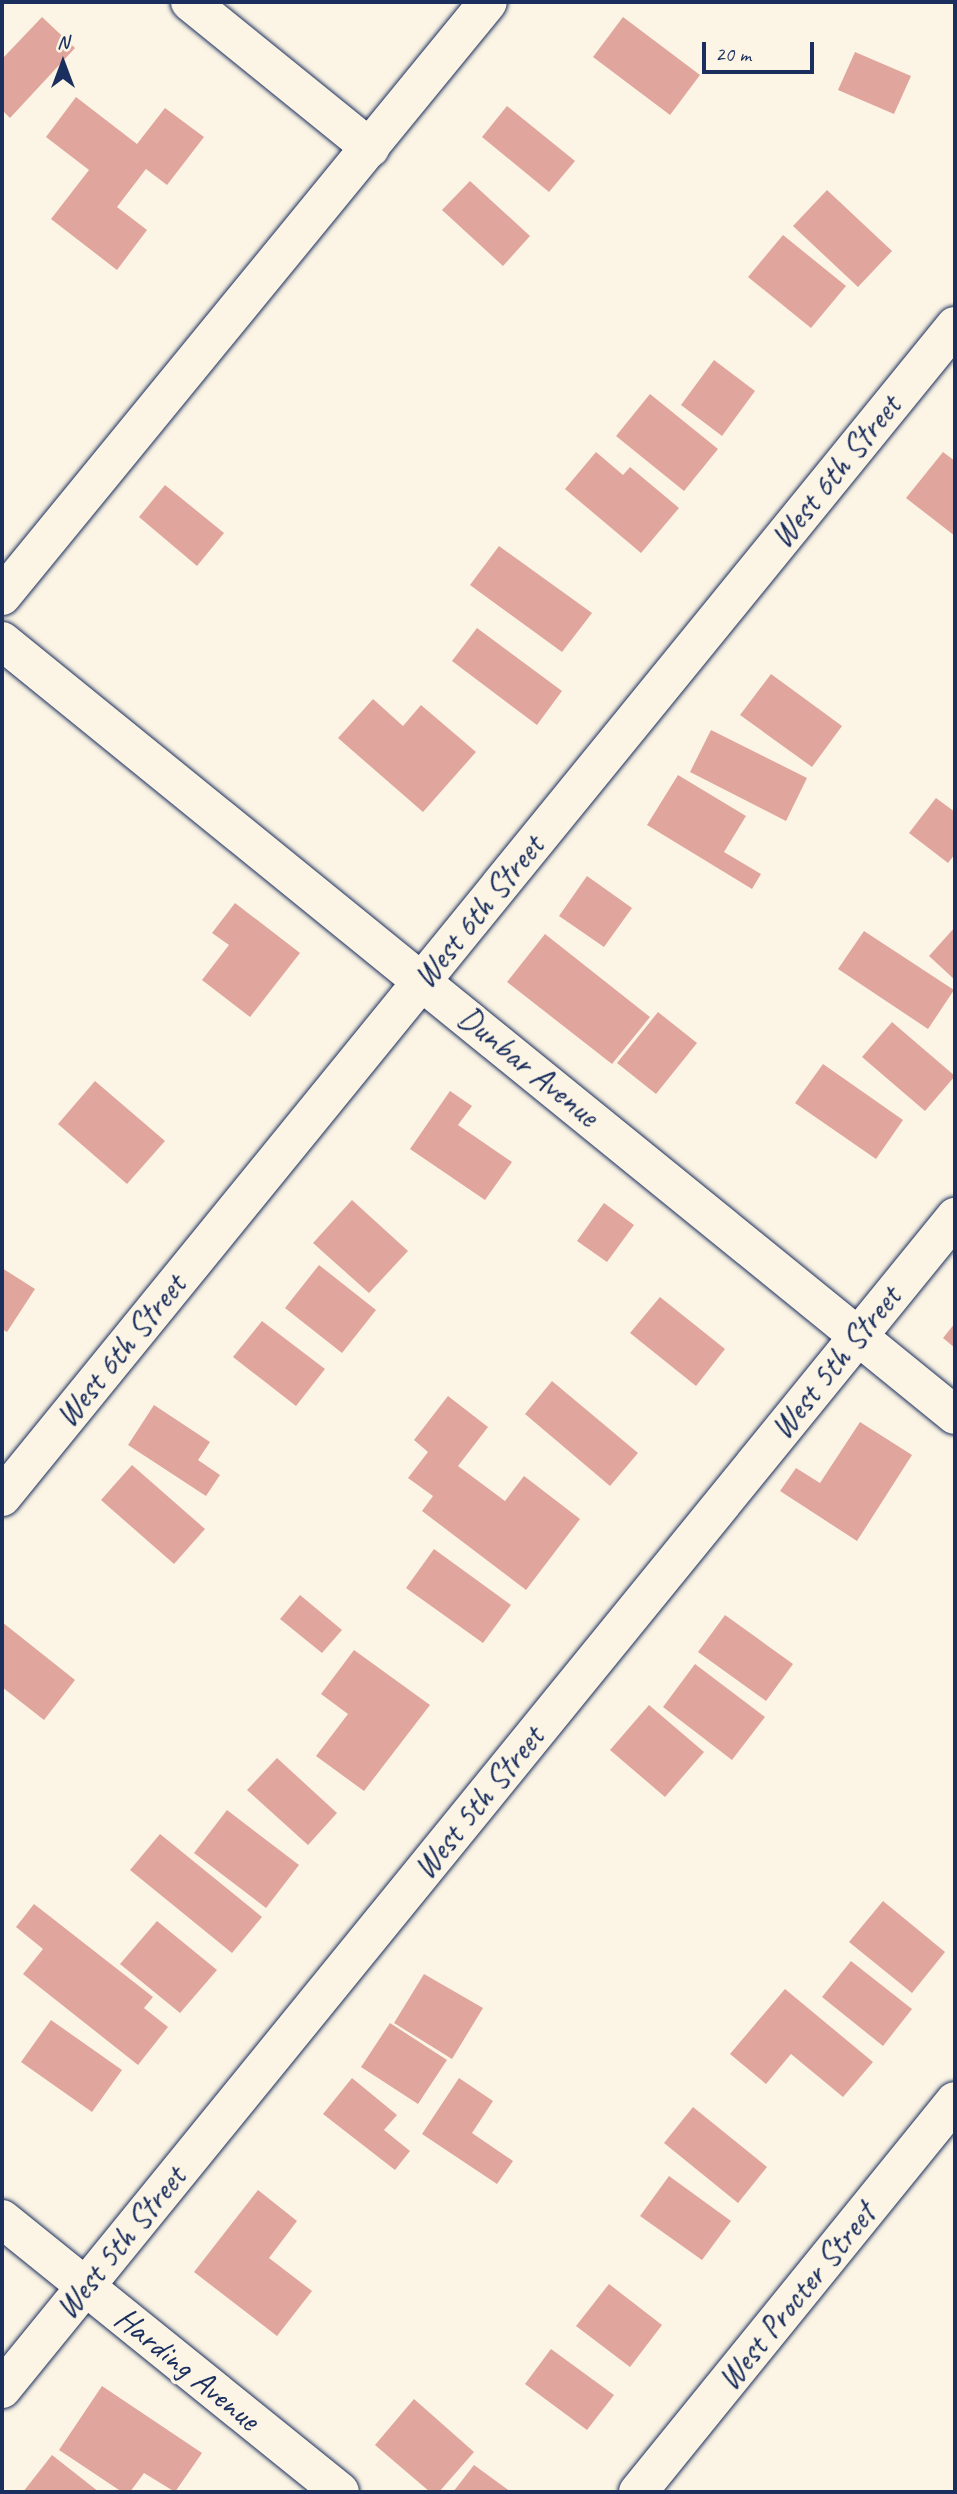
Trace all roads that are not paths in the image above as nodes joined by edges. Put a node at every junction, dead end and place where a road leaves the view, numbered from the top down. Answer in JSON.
{"nodes":[{"id":1,"x":190,"y":2,"type":"edge"},
{"id":2,"x":488,"y":2,"type":"edge"},
{"id":3,"x":370,"y":148,"type":"junction"},
{"id":4,"x":955,"y":326,"type":"edge"},
{"id":5,"x":2,"y":597,"type":"edge"},
{"id":6,"x":2,"y":641,"type":"edge"},
{"id":7,"x":422,"y":981,"type":"junction"},
{"id":8,"x":955,"y":1217,"type":"edge"},
{"id":9,"x":859,"y":1336,"type":"junction"},
{"id":10,"x":955,"y":1415,"type":"edge"},
{"id":11,"x":2,"y":1497,"type":"edge"},
{"id":12,"x":955,"y":2101,"type":"edge"},
{"id":13,"x":2,"y":2219,"type":"edge"},
{"id":14,"x":85,"y":2287,"type":"junction"},
{"id":15,"x":2,"y":2389,"type":"edge"},
{"id":16,"x":340,"y":2492,"type":"edge"},
{"id":17,"x":638,"y":2492,"type":"edge"}],
"edges":[{"from":1,"to":3,"type":"street"},
{"from":2,"to":3,"type":"street"},
{"from":3,"to":5,"type":"street"},
{"from":4,"to":7,"type":"street","name":"West 6th Street"},
{"from":6,"to":7,"type":"street","name":"Dunbar Avenue"},
{"from":7,"to":9,"type":"street","name":"Dunbar Avenue"},
{"from":7,"to":11,"type":"street","name":"West 6th Street"},
{"from":8,"to":9,"type":"street","name":"West 5th Street"},
{"from":9,"to":10,"type":"street","name":"Dunbar Avenue"},
{"from":9,"to":14,"type":"street","name":"West 5th Street"},
{"from":12,"to":17,"type":"street","name":"West Procter Street"},
{"from":13,"to":14,"type":"street","name":"Harding Avenue"},
{"from":14,"to":15,"type":"street","name":"West 5th Street"},
{"from":14,"to":16,"type":"street","name":"Harding Avenue"}]}
